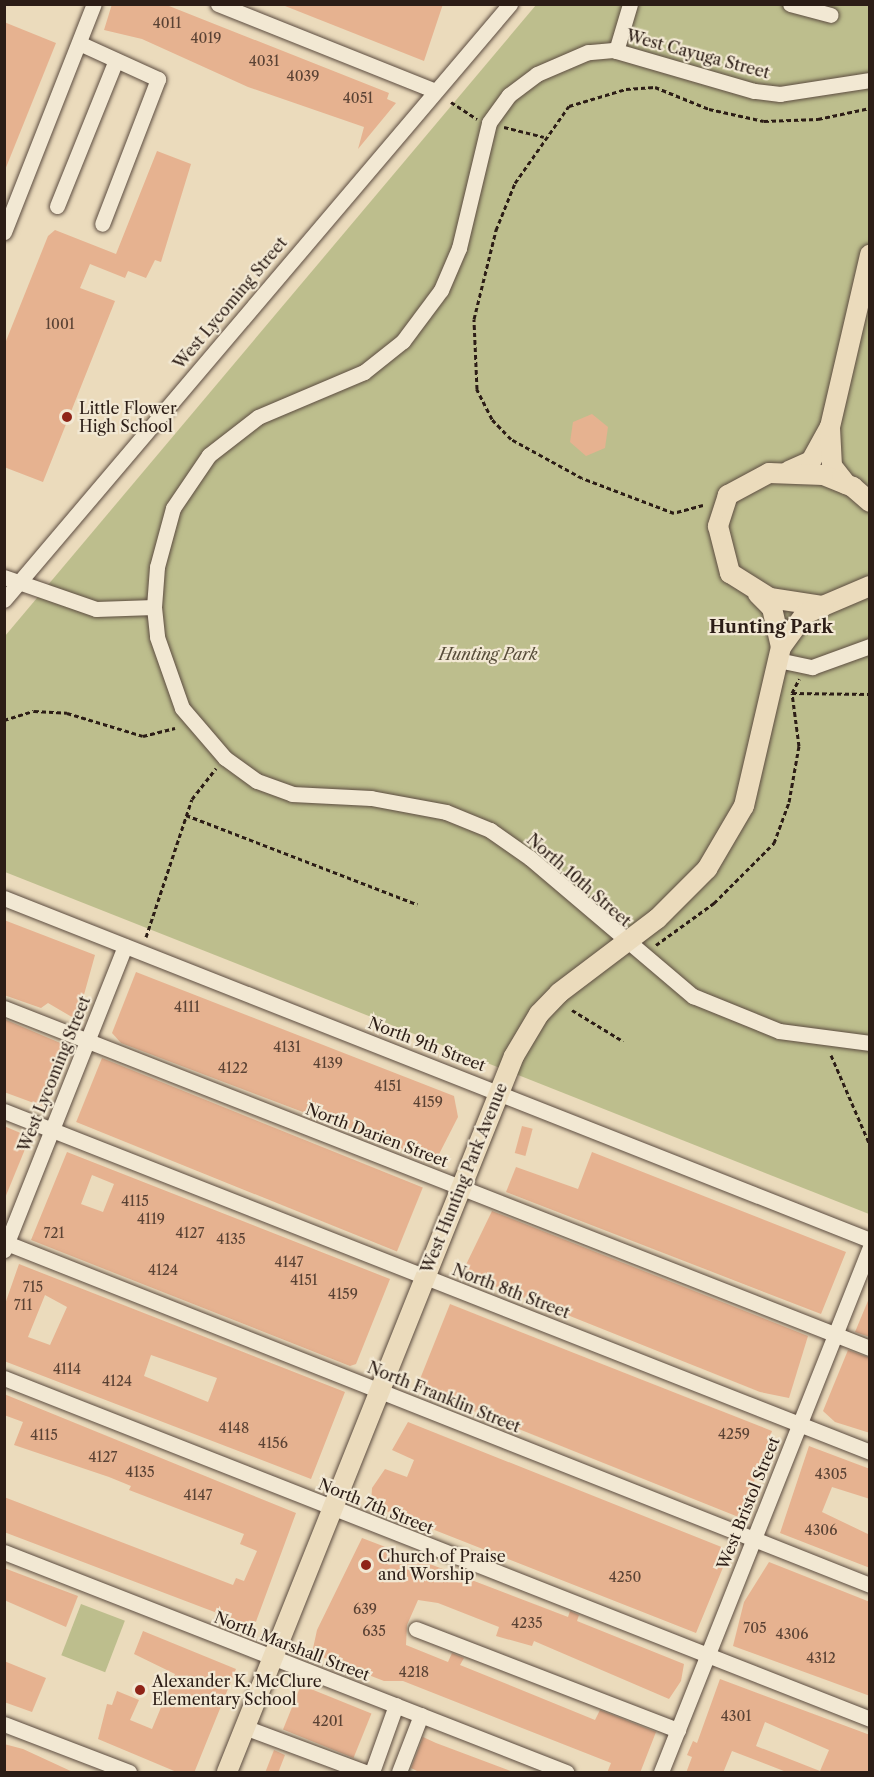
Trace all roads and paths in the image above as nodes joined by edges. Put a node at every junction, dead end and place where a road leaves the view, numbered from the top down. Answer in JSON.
{"nodes":[{"id":1,"x":94,"y":4,"type":"edge"},
{"id":2,"x":219,"y":4,"type":"edge"},
{"id":3,"x":498,"y":4,"type":"edge"},
{"id":4,"x":510,"y":4,"type":"edge"},
{"id":5,"x":630,"y":4,"type":"edge"},
{"id":6,"x":790,"y":4,"type":"edge"},
{"id":7,"x":831,"y":15,"type":"dead end"},
{"id":8,"x":486,"y":31,"type":"junction"},
{"id":9,"x":79,"y":43,"type":"junction"},
{"id":10,"x":616,"y":51,"type":"junction"},
{"id":11,"x":116,"y":60,"type":"junction"},
{"id":12,"x":870,"y":80,"type":"edge"},
{"id":13,"x":433,"y":90,"type":"junction"},
{"id":14,"x":451,"y":102,"type":"dead end"},
{"id":15,"x":870,"y":108,"type":"edge"},
{"id":16,"x":481,"y":121,"type":"dead end"},
{"id":17,"x":504,"y":127,"type":"dead end"},
{"id":18,"x":544,"y":137,"type":"junction"},
{"id":19,"x":57,"y":206,"type":"dead end"},
{"id":20,"x":102,"y":224,"type":"dead end"},
{"id":21,"x":4,"y":232,"type":"edge"},
{"id":22,"x":870,"y":255,"type":"edge"},
{"id":23,"x":830,"y":427,"type":"junction"},
{"id":24,"x":788,"y":471,"type":"junction"},
{"id":25,"x":846,"y":484,"type":"junction"},
{"id":26,"x":870,"y":501,"type":"edge"},
{"id":27,"x":703,"y":505,"type":"dead end"},
{"id":28,"x":12,"y":580,"type":"edge"},
{"id":29,"x":870,"y":586,"type":"edge"},
{"id":30,"x":756,"y":592,"type":"junction"},
{"id":31,"x":4,"y":600,"type":"edge"},
{"id":32,"x":823,"y":606,"type":"junction"},
{"id":33,"x":154,"y":607,"type":"junction"},
{"id":34,"x":870,"y":646,"type":"edge"},
{"id":35,"x":779,"y":653,"type":"junction"},
{"id":36,"x":801,"y":675,"type":"dead end"},
{"id":37,"x":792,"y":693,"type":"junction"},
{"id":38,"x":870,"y":694,"type":"edge"},
{"id":39,"x":4,"y":720,"type":"edge"},
{"id":40,"x":175,"y":728,"type":"dead end"},
{"id":41,"x":217,"y":767,"type":"dead end"},
{"id":42,"x":186,"y":815,"type":"junction"},
{"id":43,"x":4,"y":898,"type":"edge"},
{"id":44,"x":417,"y":904,"type":"dead end"},
{"id":45,"x":146,"y":938,"type":"dead end"},
{"id":46,"x":625,"y":943,"type":"junction"},
{"id":47,"x":124,"y":946,"type":"junction"},
{"id":48,"x":652,"y":948,"type":"dead end"},
{"id":49,"x":4,"y":1008,"type":"edge"},
{"id":50,"x":572,"y":1010,"type":"dead end"},
{"id":51,"x":87,"y":1040,"type":"junction"},
{"id":52,"x":623,"y":1041,"type":"dead end"},
{"id":53,"x":870,"y":1043,"type":"edge"},
{"id":54,"x":831,"y":1055,"type":"dead end"},
{"id":55,"x":498,"y":1090,"type":"junction"},
{"id":56,"x":4,"y":1111,"type":"edge"},
{"id":57,"x":52,"y":1129,"type":"junction"},
{"id":58,"x":870,"y":1145,"type":"edge"},
{"id":59,"x":459,"y":1186,"type":"junction"},
{"id":60,"x":870,"y":1240,"type":"edge"},
{"id":61,"x":5,"y":1245,"type":"edge"},
{"id":62,"x":870,"y":1247,"type":"edge"},
{"id":63,"x":424,"y":1276,"type":"junction"},
{"id":64,"x":835,"y":1334,"type":"junction"},
{"id":65,"x":870,"y":1348,"type":"edge"},
{"id":66,"x":4,"y":1378,"type":"edge"},
{"id":67,"x":379,"y":1390,"type":"junction"},
{"id":68,"x":799,"y":1424,"type":"junction"},
{"id":69,"x":870,"y":1452,"type":"edge"},
{"id":70,"x":331,"y":1507,"type":"junction"},
{"id":71,"x":753,"y":1539,"type":"junction"},
{"id":72,"x":4,"y":1552,"type":"edge"},
{"id":73,"x":870,"y":1585,"type":"edge"},
{"id":74,"x":416,"y":1629,"type":"dead end"},
{"id":75,"x":272,"y":1656,"type":"junction"},
{"id":76,"x":707,"y":1656,"type":"junction"},
{"id":77,"x":396,"y":1705,"type":"junction"},
{"id":78,"x":421,"y":1715,"type":"junction"},
{"id":79,"x":870,"y":1719,"type":"edge"},
{"id":80,"x":4,"y":1724,"type":"edge"},
{"id":81,"x":244,"y":1727,"type":"junction"},
{"id":82,"x":678,"y":1730,"type":"junction"},
{"id":83,"x":129,"y":1773,"type":"edge"},
{"id":84,"x":227,"y":1773,"type":"edge"},
{"id":85,"x":366,"y":1773,"type":"edge"},
{"id":86,"x":372,"y":1773,"type":"edge"},
{"id":87,"x":399,"y":1773,"type":"edge"},
{"id":88,"x":566,"y":1773,"type":"edge"},
{"id":89,"x":661,"y":1773,"type":"edge"}],
"edges":[{"from":1,"to":9,"type":"street"},
{"from":2,"to":13,"type":"street"},
{"from":3,"to":8,"type":"street","name":"West Lycoming Street"},
{"from":4,"to":8,"type":"street","name":"West Lycoming Street"},
{"from":5,"to":10,"type":"street"},
{"from":6,"to":7,"type":"street"},
{"from":8,"to":13,"type":"street","name":"West Lycoming Street"},
{"from":9,"to":11,"type":"street"},
{"from":9,"to":21,"type":"street"},
{"from":10,"to":12,"type":"street","name":"West Cayuga Street"},
{"from":10,"to":33,"type":"street","name":"West Cayuga Street"},
{"from":11,"to":19,"type":"street"},
{"from":11,"to":20,"type":"street"},
{"from":13,"to":28,"type":"street","name":"West Lycoming Street"},
{"from":14,"to":16,"type":"path"},
{"from":15,"to":18,"type":"path"},
{"from":17,"to":18,"type":"path"},
{"from":18,"to":27,"type":"path"},
{"from":22,"to":23,"type":"main road","name":"West Hunting Park Avenue"},
{"from":23,"to":24,"type":"main road","name":"West Hunting Park Avenue"},
{"from":23,"to":25,"type":"main road","name":"West Hunting Park Avenue"},
{"from":24,"to":25,"type":"main road","name":"West Hunting Park Avenue"},
{"from":24,"to":30,"type":"main road","name":"West Hunting Park Avenue"},
{"from":25,"to":26,"type":"main road","name":"West Hunting Park Avenue"},
{"from":28,"to":31,"type":"street","name":"West Lycoming Street"},
{"from":28,"to":33,"type":"street"},
{"from":29,"to":32,"type":"main road","name":"West Hunting Park Avenue"},
{"from":30,"to":32,"type":"main road","name":"West Hunting Park Avenue"},
{"from":30,"to":35,"type":"main road","name":"West Hunting Park Avenue"},
{"from":32,"to":35,"type":"main road","name":"West Hunting Park Avenue"},
{"from":33,"to":46,"type":"street","name":"North 10th Street"},
{"from":34,"to":35,"type":"street"},
{"from":35,"to":46,"type":"main road","name":"West Hunting Park Avenue"},
{"from":36,"to":37,"type":"path"},
{"from":37,"to":38,"type":"path"},
{"from":37,"to":48,"type":"path"},
{"from":39,"to":40,"type":"path"},
{"from":41,"to":42,"type":"path"},
{"from":42,"to":44,"type":"path"},
{"from":42,"to":45,"type":"path"},
{"from":43,"to":47,"type":"street","name":"North 9th Street"},
{"from":46,"to":53,"type":"street","name":"North 10th Street"},
{"from":46,"to":55,"type":"main road","name":"West Hunting Park Avenue"},
{"from":47,"to":51,"type":"street","name":"West Lycoming Street"},
{"from":47,"to":55,"type":"street","name":"North 9th Street"},
{"from":49,"to":51,"type":"street","name":"North Darien Street"},
{"from":50,"to":52,"type":"path"},
{"from":51,"to":57,"type":"street","name":"West Lycoming Street"},
{"from":51,"to":59,"type":"street","name":"North Darien Street"},
{"from":54,"to":58,"type":"path"},
{"from":55,"to":59,"type":"main road","name":"West Hunting Park Avenue"},
{"from":55,"to":60,"type":"street","name":"North 9th Street"},
{"from":56,"to":57,"type":"street","name":"North 8th Street"},
{"from":57,"to":61,"type":"street","name":"West Lycoming Street"},
{"from":57,"to":63,"type":"street","name":"North 8th Street"},
{"from":59,"to":63,"type":"main road","name":"West Hunting Park Avenue"},
{"from":59,"to":64,"type":"street","name":"North Darien Street"},
{"from":61,"to":67,"type":"street","name":"North Franklin Street"},
{"from":62,"to":64,"type":"street","name":"West Bristol Street"},
{"from":63,"to":67,"type":"main road","name":"West Hunting Park Avenue"},
{"from":63,"to":68,"type":"street","name":"North 8th Street"},
{"from":64,"to":65,"type":"street","name":"North Darien Street"},
{"from":64,"to":68,"type":"street","name":"West Bristol Street"},
{"from":66,"to":70,"type":"street","name":"North 7th Street"},
{"from":67,"to":70,"type":"main road","name":"West Hunting Park Avenue"},
{"from":67,"to":71,"type":"street","name":"North Franklin Street"},
{"from":68,"to":69,"type":"street","name":"North 8th Street"},
{"from":68,"to":71,"type":"street","name":"West Bristol Street"},
{"from":70,"to":75,"type":"main road","name":"West Hunting Park Avenue"},
{"from":70,"to":76,"type":"street","name":"North 7th Street"},
{"from":71,"to":73,"type":"street","name":"North Franklin Street"},
{"from":71,"to":76,"type":"street","name":"West Bristol Street"},
{"from":72,"to":75,"type":"street","name":"North Marshall Street"},
{"from":74,"to":82,"type":"street"},
{"from":75,"to":77,"type":"street","name":"North Marshall Street"},
{"from":75,"to":81,"type":"main road","name":"West Hunting Park Avenue"},
{"from":76,"to":79,"type":"street","name":"North 7th Street"},
{"from":76,"to":82,"type":"street","name":"West Bristol Street"},
{"from":77,"to":78,"type":"street","name":"North Marshall Street"},
{"from":77,"to":86,"type":"street"},
{"from":78,"to":87,"type":"street"},
{"from":78,"to":88,"type":"street","name":"North Marshall Street"},
{"from":80,"to":83,"type":"street"},
{"from":81,"to":84,"type":"main road","name":"West Hunting Park Avenue"},
{"from":81,"to":85,"type":"street"},
{"from":82,"to":89,"type":"street","name":"West Bristol Street"}]}
